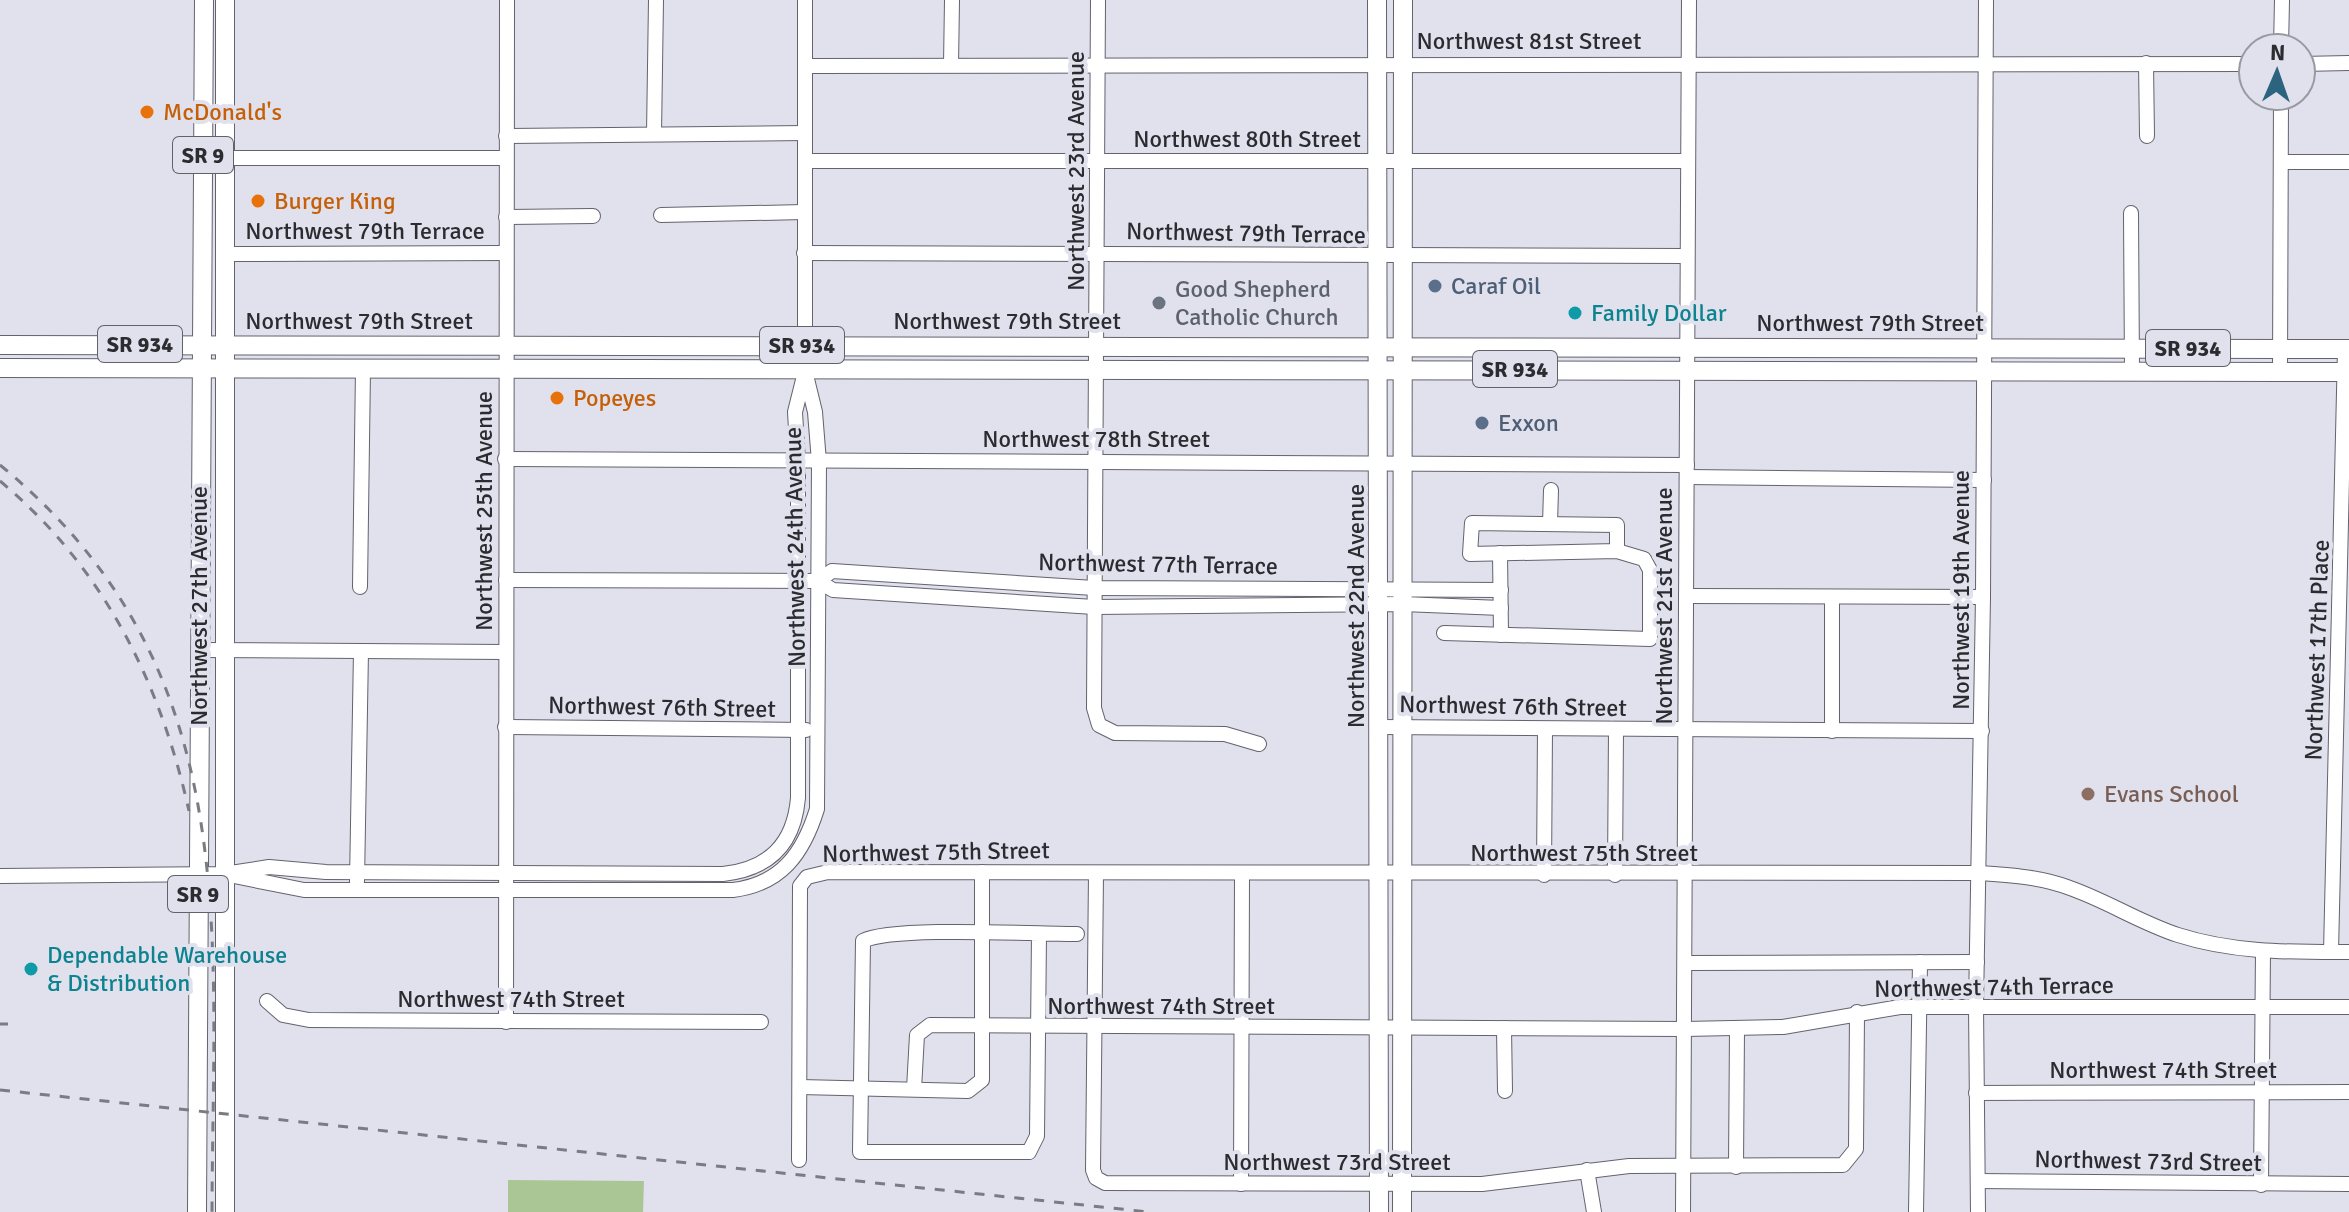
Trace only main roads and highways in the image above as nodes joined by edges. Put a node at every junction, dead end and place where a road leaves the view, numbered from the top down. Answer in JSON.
{"nodes":[{"id":1,"x":204,"y":0,"type":"edge"},
{"id":2,"x":225,"y":0,"type":"edge"},
{"id":3,"x":1377,"y":0,"type":"edge"},
{"id":4,"x":1403,"y":0,"type":"edge"},
{"id":5,"x":204,"y":28,"type":"junction"},
{"id":6,"x":225,"y":61,"type":"junction"},
{"id":7,"x":204,"y":80,"type":"junction"},
{"id":8,"x":224,"y":158,"type":"junction"},
{"id":9,"x":201,"y":344,"type":"junction"},
{"id":10,"x":0,"y":345,"type":"edge"},
{"id":11,"x":224,"y":345,"type":"junction"},
{"id":12,"x":656,"y":345,"type":"junction"},
{"id":13,"x":952,"y":345,"type":"junction"},
{"id":14,"x":1251,"y":346,"type":"junction"},
{"id":15,"x":1380,"y":346,"type":"junction"},
{"id":16,"x":1403,"y":346,"type":"junction"},
{"id":17,"x":1852,"y":346,"type":"junction"},
{"id":18,"x":1530,"y":348,"type":"junction"},
{"id":19,"x":2347,"y":349,"type":"edge"},
{"id":20,"x":0,"y":368,"type":"edge"},
{"id":21,"x":201,"y":368,"type":"junction"},
{"id":22,"x":224,"y":369,"type":"junction"},
{"id":23,"x":1186,"y":369,"type":"junction"},
{"id":24,"x":1403,"y":369,"type":"junction"},
{"id":25,"x":1531,"y":369,"type":"junction"},
{"id":26,"x":656,"y":370,"type":"junction"},
{"id":27,"x":953,"y":370,"type":"junction"},
{"id":28,"x":1380,"y":370,"type":"junction"},
{"id":29,"x":1852,"y":371,"type":"junction"},
{"id":30,"x":2347,"y":372,"type":"edge"},
{"id":31,"x":201,"y":499,"type":"junction"},
{"id":32,"x":223,"y":499,"type":"junction"},
{"id":33,"x":199,"y":695,"type":"junction"},
{"id":34,"x":222,"y":695,"type":"junction"},
{"id":35,"x":197,"y":1212,"type":"edge"},
{"id":36,"x":225,"y":1212,"type":"edge"},
{"id":37,"x":1379,"y":1212,"type":"edge"},
{"id":38,"x":1402,"y":1212,"type":"edge"}],
"edges":[{"from":1,"to":5,"type":"main road","name":"Northwest 27th Avenue","number":"SR 9"},
{"from":2,"to":6,"type":"main road","name":"Northwest 27th Avenue","number":"SR 9"},
{"from":3,"to":15,"type":"main road","name":"Northwest 22nd Avenue"},
{"from":4,"to":16,"type":"main road","name":"Northwest 22nd Avenue"},
{"from":5,"to":6,"type":"main road"},
{"from":5,"to":7,"type":"main road","name":"Northwest 27th Avenue","number":"SR 9"},
{"from":6,"to":8,"type":"main road","name":"Northwest 27th Avenue","number":"SR 9"},
{"from":7,"to":8,"type":"main road"},
{"from":7,"to":9,"type":"main road","name":"Northwest 27th Avenue","number":"SR 9"},
{"from":8,"to":11,"type":"main road","name":"Northwest 27th Avenue","number":"SR 9"},
{"from":9,"to":10,"type":"main road","name":"Northwest 79th Street","number":"SR 934"},
{"from":9,"to":11,"type":"main road","name":"Northwest 79th Street","number":"SR 934"},
{"from":9,"to":21,"type":"main road","name":"Northwest 27th Avenue","number":"SR 9"},
{"from":11,"to":12,"type":"main road","name":"Northwest 79th Street","number":"SR 934"},
{"from":11,"to":22,"type":"main road","name":"Northwest 27th Avenue","number":"SR 9"},
{"from":12,"to":13,"type":"main road","name":"Northwest 79th Street","number":"SR 934"},
{"from":12,"to":26,"type":"main road"},
{"from":13,"to":14,"type":"main road","name":"Northwest 79th Street","number":"SR 934"},
{"from":13,"to":27,"type":"main road"},
{"from":14,"to":15,"type":"main road","name":"Northwest 79th Street","number":"SR 934"},
{"from":14,"to":23,"type":"main road"},
{"from":15,"to":16,"type":"main road","name":"Northwest 79th Street","number":"SR 934"},
{"from":15,"to":28,"type":"main road","name":"Northwest 22nd Avenue"},
{"from":16,"to":18,"type":"main road","name":"Northwest 79th Street","number":"SR 934"},
{"from":16,"to":24,"type":"main road","name":"Northwest 22nd Avenue"},
{"from":17,"to":18,"type":"main road","name":"Northwest 79th Street","number":"SR 934"},
{"from":17,"to":19,"type":"main road","name":"Northwest 79th Street","number":"SR 934"},
{"from":17,"to":29,"type":"main road"},
{"from":18,"to":25,"type":"main road"},
{"from":20,"to":21,"type":"main road","name":"Northwest 79th Street","number":"SR 934"},
{"from":21,"to":22,"type":"main road","name":"Northwest 79th Street","number":"SR 934"},
{"from":21,"to":31,"type":"main road","name":"Northwest 27th Avenue","number":"SR 9"},
{"from":22,"to":26,"type":"main road","name":"Northwest 79th Street","number":"SR 934"},
{"from":22,"to":32,"type":"main road","name":"Northwest 27th Avenue","number":"SR 9"},
{"from":23,"to":27,"type":"main road","name":"Northwest 79th Street","number":"SR 934"},
{"from":23,"to":28,"type":"main road","name":"Northwest 79th Street","number":"SR 934"},
{"from":24,"to":25,"type":"main road","name":"Northwest 79th Street","number":"SR 934"},
{"from":24,"to":28,"type":"main road","name":"Northwest 79th Street","number":"SR 934"},
{"from":24,"to":38,"type":"main road","name":"Northwest 22nd Avenue"},
{"from":25,"to":29,"type":"main road","name":"Northwest 79th Street","number":"SR 934"},
{"from":26,"to":27,"type":"main road","name":"Northwest 79th Street","number":"SR 934"},
{"from":28,"to":37,"type":"main road","name":"Northwest 22nd Avenue"},
{"from":29,"to":30,"type":"main road","name":"Northwest 79th Street","number":"SR 934"},
{"from":31,"to":32,"type":"main road"},
{"from":31,"to":33,"type":"main road","name":"Northwest 27th Avenue","number":"SR 9"},
{"from":32,"to":34,"type":"main road","name":"Northwest 27th Avenue","number":"SR 9"},
{"from":33,"to":34,"type":"main road"},
{"from":33,"to":35,"type":"main road","name":"Northwest 27th Avenue","number":"SR 9"},
{"from":34,"to":36,"type":"main road","name":"Northwest 27th Avenue","number":"SR 9"}]}
